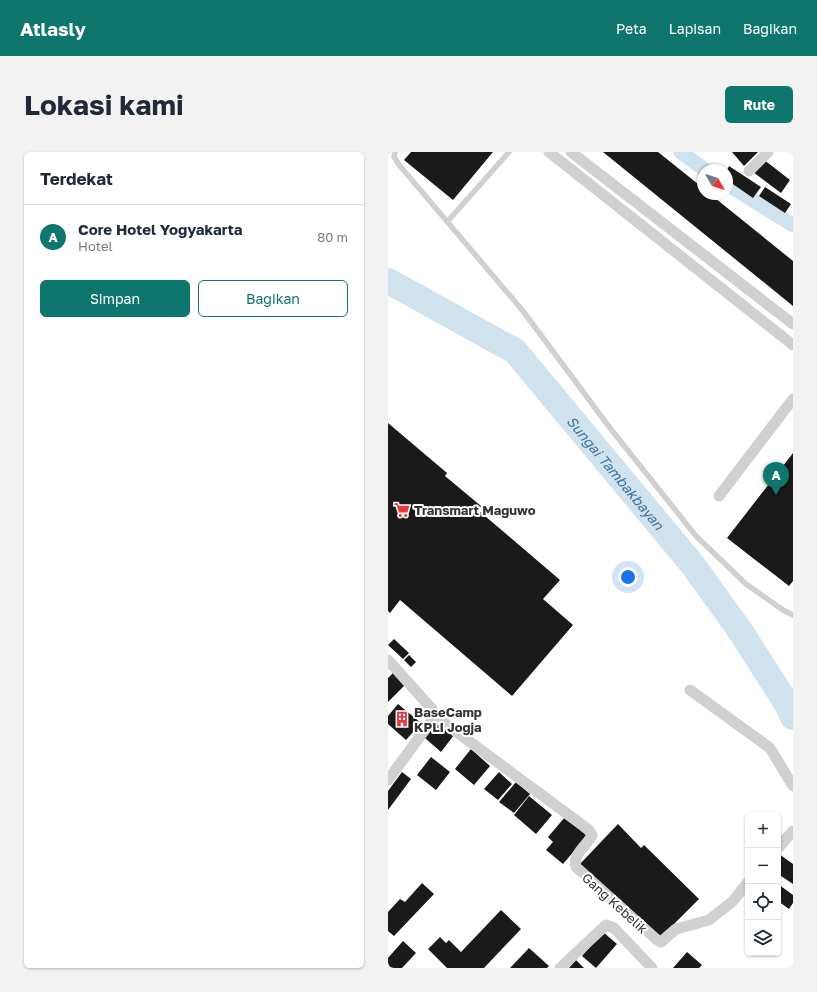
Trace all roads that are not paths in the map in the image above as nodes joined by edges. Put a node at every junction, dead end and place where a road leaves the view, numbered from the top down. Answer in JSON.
{"nodes":[{"id":1,"x":395,"y":152,"type":"edge"},
{"id":2,"x":509,"y":152,"type":"edge"},
{"id":3,"x":549,"y":152,"type":"edge"},
{"id":4,"x":571,"y":152,"type":"edge"},
{"id":5,"x":768,"y":152,"type":"edge"},
{"id":6,"x":563,"y":156,"type":"edge"},
{"id":7,"x":749,"y":171,"type":"dead end"},
{"id":8,"x":448,"y":221,"type":"junction"},
{"id":9,"x":747,"y":290,"type":"junction"},
{"id":10,"x":738,"y":302,"type":"junction"},
{"id":11,"x":793,"y":324,"type":"edge"},
{"id":12,"x":793,"y":345,"type":"edge"},
{"id":13,"x":793,"y":399,"type":"edge"},
{"id":14,"x":719,"y":496,"type":"dead end"},
{"id":15,"x":793,"y":615,"type":"edge"},
{"id":16,"x":388,"y":660,"type":"edge"},
{"id":17,"x":690,"y":690,"type":"dead end"},
{"id":18,"x":435,"y":716,"type":"junction"},
{"id":19,"x":388,"y":780,"type":"edge"},
{"id":20,"x":793,"y":786,"type":"edge"},
{"id":21,"x":793,"y":830,"type":"edge"},
{"id":22,"x":781,"y":844,"type":"edge"},
{"id":23,"x":746,"y":884,"type":"edge"},
{"id":24,"x":560,"y":968,"type":"edge"},
{"id":25,"x":652,"y":968,"type":"edge"}],
"edges":[{"from":1,"to":8,"type":"lane"},
{"from":2,"to":8,"type":"lane"},
{"from":3,"to":6,"type":"street"},
{"from":4,"to":9,"type":"street"},
{"from":5,"to":7,"type":"street"},
{"from":6,"to":10,"type":"street"},
{"from":8,"to":15,"type":"lane"},
{"from":9,"to":10,"type":"street"},
{"from":9,"to":11,"type":"street"},
{"from":10,"to":12,"type":"street"},
{"from":13,"to":14,"type":"street"},
{"from":16,"to":18,"type":"street"},
{"from":17,"to":20,"type":"street"},
{"from":18,"to":19,"type":"street"},
{"from":18,"to":23,"type":"street","name":"Gang Kebelik"},
{"from":21,"to":22,"type":"street"},
{"from":24,"to":25,"type":"street"}]}
